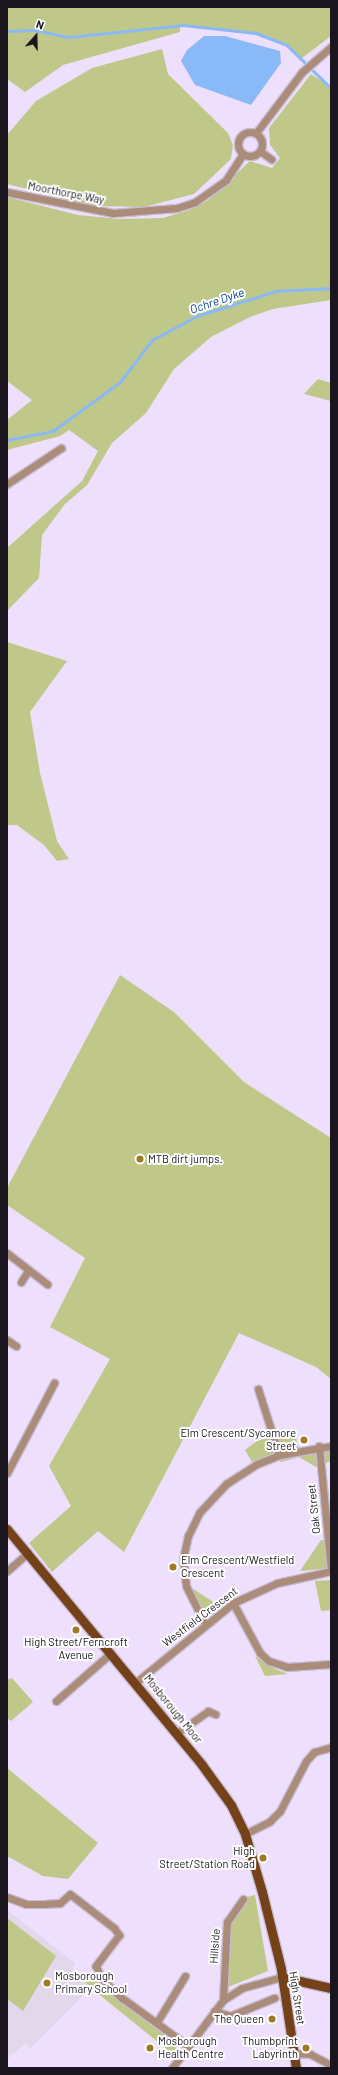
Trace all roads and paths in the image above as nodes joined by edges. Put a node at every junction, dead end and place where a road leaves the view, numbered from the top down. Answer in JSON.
{"nodes":[{"id":1,"x":331,"y":47,"type":"edge"},
{"id":2,"x":256,"y":133,"type":"junction"},
{"id":3,"x":260,"y":151,"type":"junction"},
{"id":4,"x":244,"y":154,"type":"junction"},
{"id":5,"x":271,"y":159,"type":"dead end"},
{"id":6,"x":7,"y":192,"type":"edge"},
{"id":7,"x":61,"y":448,"type":"dead end"},
{"id":8,"x":7,"y":484,"type":"edge"},
{"id":9,"x":7,"y":1254,"type":"edge"},
{"id":10,"x":28,"y":1271,"type":"junction"},
{"id":11,"x":20,"y":1282,"type":"dead end"},
{"id":12,"x":47,"y":1284,"type":"dead end"},
{"id":13,"x":7,"y":1340,"type":"edge"},
{"id":14,"x":16,"y":1346,"type":"dead end"},
{"id":15,"x":54,"y":1383,"type":"dead end"},
{"id":16,"x":258,"y":1389,"type":"dead end"},
{"id":17,"x":319,"y":1446,"type":"junction"},
{"id":18,"x":331,"y":1446,"type":"edge"},
{"id":19,"x":279,"y":1454,"type":"junction"},
{"id":20,"x":7,"y":1473,"type":"edge"},
{"id":21,"x":7,"y":1529,"type":"edge"},
{"id":22,"x":28,"y":1553,"type":"junction"},
{"id":23,"x":331,"y":1570,"type":"edge"},
{"id":24,"x":7,"y":1571,"type":"edge"},
{"id":25,"x":233,"y":1603,"type":"junction"},
{"id":26,"x":205,"y":1624,"type":"junction"},
{"id":27,"x":111,"y":1653,"type":"junction"},
{"id":28,"x":331,"y":1664,"type":"edge"},
{"id":29,"x":135,"y":1683,"type":"junction"},
{"id":30,"x":56,"y":1701,"type":"dead end"},
{"id":31,"x":215,"y":1714,"type":"dead end"},
{"id":32,"x":177,"y":1734,"type":"junction"},
{"id":33,"x":331,"y":1747,"type":"edge"},
{"id":34,"x":245,"y":1834,"type":"junction"},
{"id":35,"x":7,"y":1897,"type":"edge"},
{"id":36,"x":243,"y":1899,"type":"dead end"},
{"id":37,"x":271,"y":1932,"type":"joint"},
{"id":38,"x":186,"y":1976,"type":"dead end"},
{"id":39,"x":282,"y":1977,"type":"junction"},
{"id":40,"x":331,"y":1988,"type":"edge"},
{"id":41,"x":274,"y":1998,"type":"dead end"},
{"id":42,"x":223,"y":2000,"type":"junction"},
{"id":43,"x":214,"y":2011,"type":"junction"},
{"id":44,"x":157,"y":2022,"type":"junction"},
{"id":45,"x":188,"y":2046,"type":"junction"},
{"id":46,"x":293,"y":2053,"type":"junction"},
{"id":47,"x":331,"y":2065,"type":"edge"},
{"id":48,"x":172,"y":2068,"type":"edge"},
{"id":49,"x":296,"y":2068,"type":"edge"}],
"edges":[{"from":1,"to":2,"type":"street"},
{"from":2,"to":3,"type":"street"},
{"from":2,"to":4,"type":"street"},
{"from":3,"to":4,"type":"street"},
{"from":3,"to":5,"type":"street"},
{"from":4,"to":6,"type":"street","name":"Moorthorpe Way"},
{"from":7,"to":8,"type":"street"},
{"from":9,"to":10,"type":"street"},
{"from":10,"to":11,"type":"street"},
{"from":10,"to":12,"type":"street"},
{"from":13,"to":14,"type":"street"},
{"from":15,"to":20,"type":"street"},
{"from":16,"to":19,"type":"street"},
{"from":17,"to":18,"type":"street"},
{"from":17,"to":19,"type":"street"},
{"from":17,"to":23,"type":"street","name":"Oak Street"},
{"from":19,"to":26,"type":"street"},
{"from":21,"to":22,"type":"main road","name":"Mosborough Moor"},
{"from":22,"to":24,"type":"street"},
{"from":22,"to":27,"type":"main road","name":"Mosborough Moor"},
{"from":23,"to":25,"type":"street","name":"Westfield Crescent"},
{"from":25,"to":26,"type":"street","name":"Westfield Crescent"},
{"from":25,"to":28,"type":"street"},
{"from":26,"to":29,"type":"street","name":"Westfield Crescent"},
{"from":27,"to":29,"type":"main road","name":"Mosborough Moor"},
{"from":27,"to":30,"type":"street"},
{"from":29,"to":32,"type":"main road","name":"Mosborough Moor"},
{"from":31,"to":32,"type":"street"},
{"from":32,"to":34,"type":"main road","name":"Mosborough Moor"},
{"from":33,"to":34,"type":"street"},
{"from":34,"to":37,"type":"main road","name":"Mosborough Moor"},
{"from":35,"to":44,"type":"street"},
{"from":36,"to":42,"type":"street","name":"Hillside"},
{"from":37,"to":39,"type":"main road","name":"High Street"},
{"from":38,"to":44,"type":"street"},
{"from":39,"to":40,"type":"main road"},
{"from":39,"to":42,"type":"street"},
{"from":39,"to":46,"type":"main road","name":"High Street"},
{"from":41,"to":43,"type":"street"},
{"from":42,"to":43,"type":"street"},
{"from":43,"to":45,"type":"street"},
{"from":44,"to":45,"type":"street"},
{"from":45,"to":48,"type":"street"},
{"from":46,"to":47,"type":"street"},
{"from":46,"to":49,"type":"main road","name":"High Street"}]}
